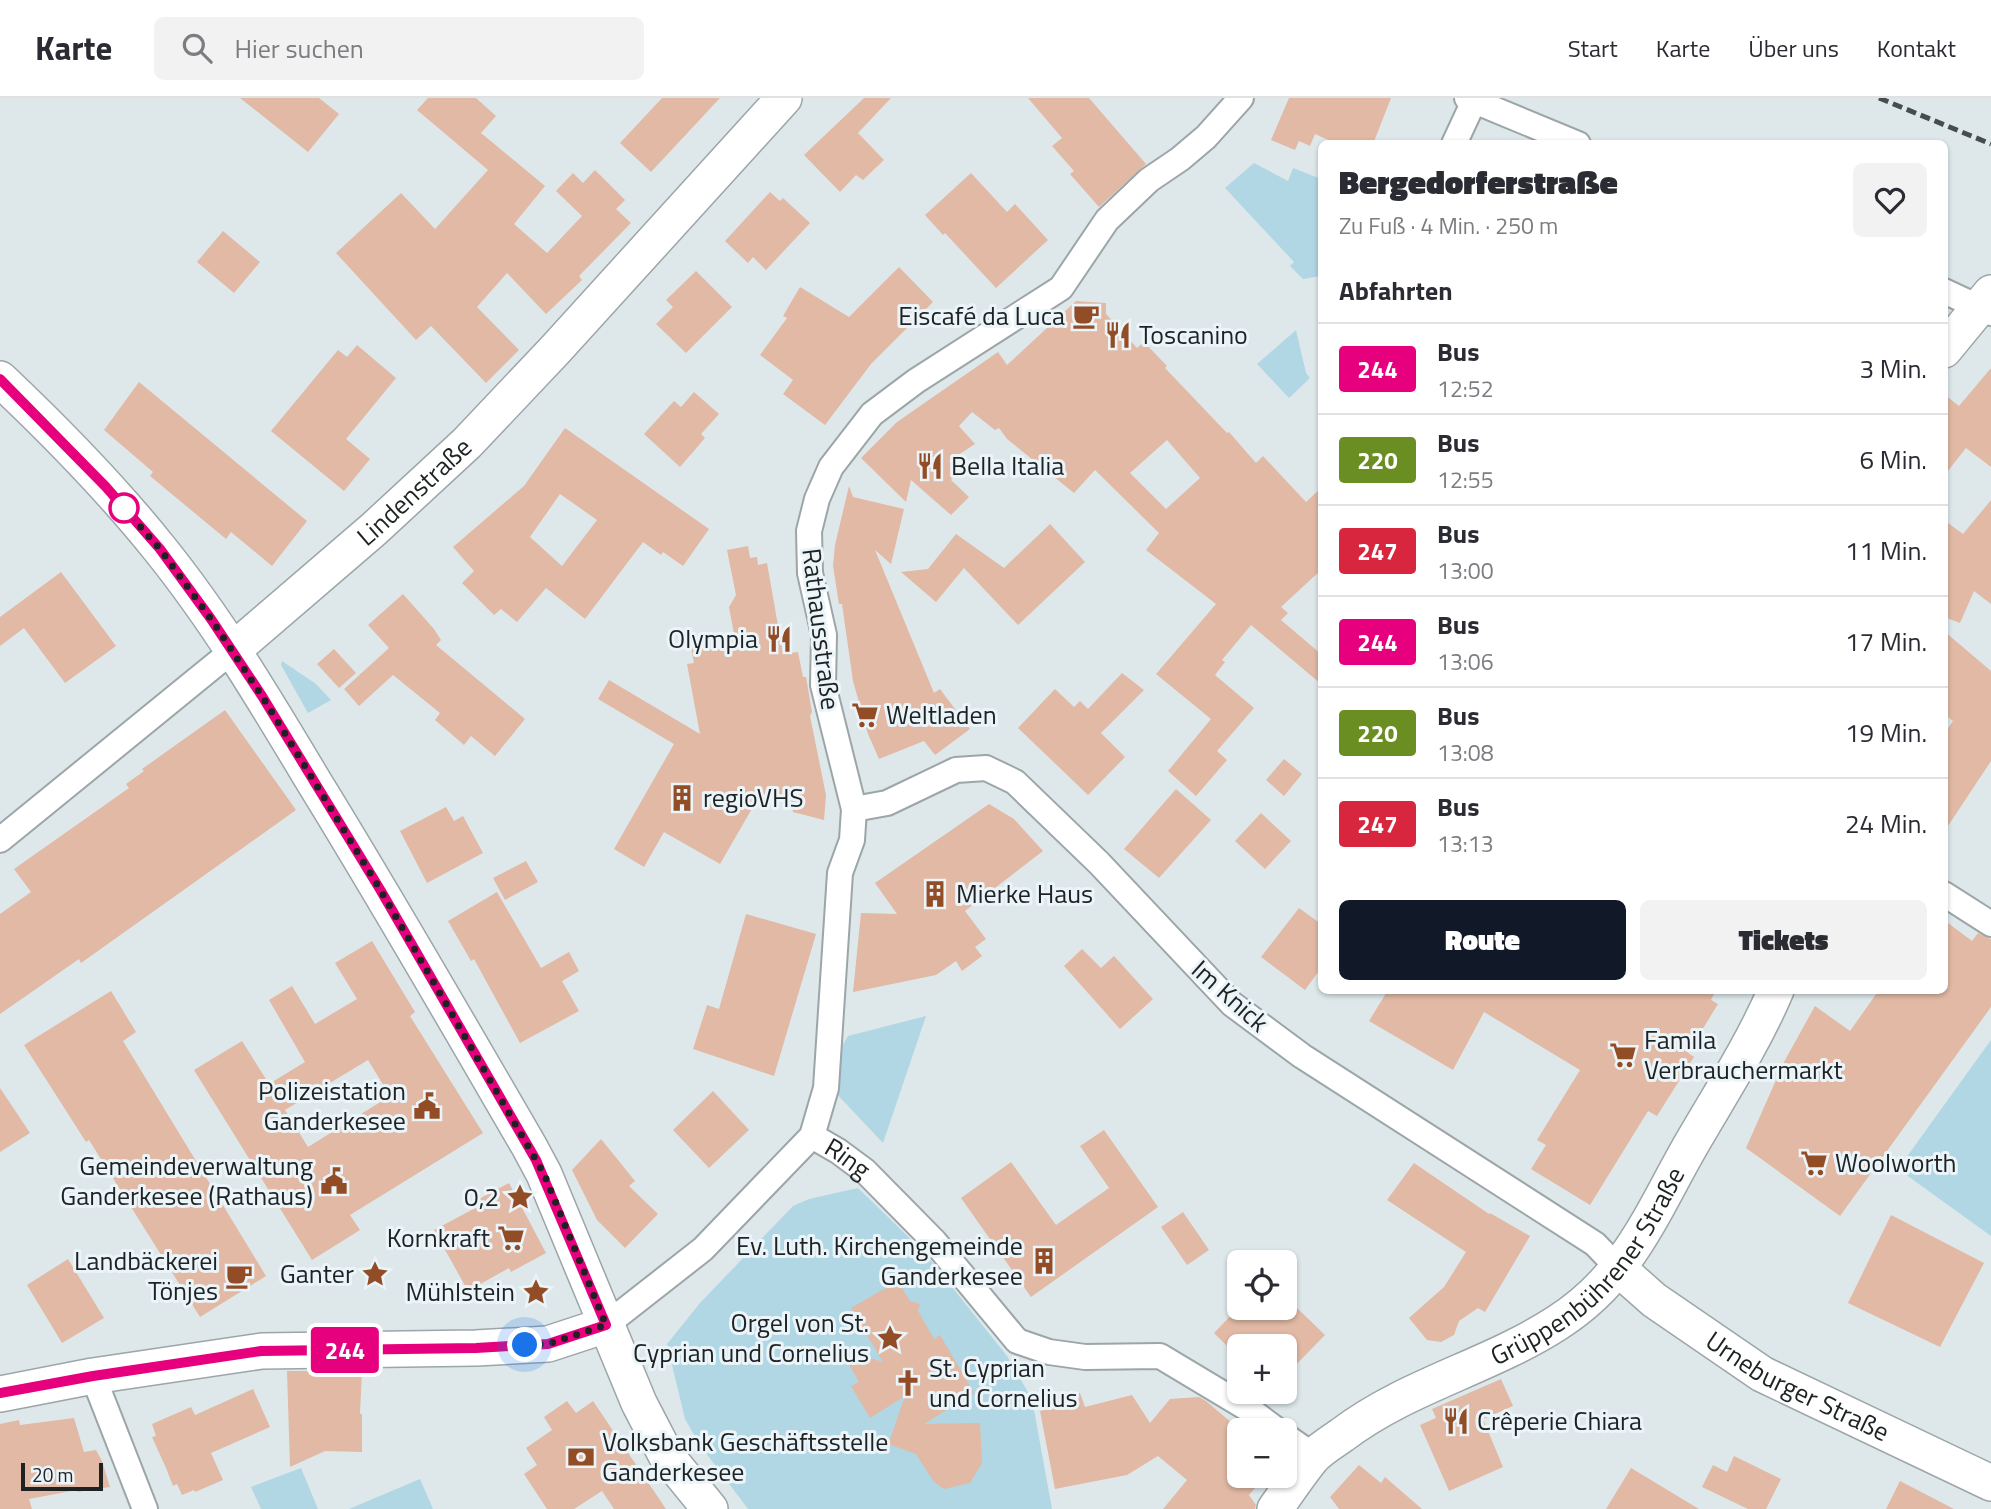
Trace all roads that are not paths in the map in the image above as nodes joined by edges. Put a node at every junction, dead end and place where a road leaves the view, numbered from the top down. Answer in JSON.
{"nodes":[{"id":1,"x":784,"y":98,"type":"edge"},
{"id":2,"x":1241,"y":98,"type":"edge"},
{"id":3,"x":1470,"y":99,"type":"edge"},
{"id":4,"x":1455,"y":140,"type":"edge"},
{"id":5,"x":1568,"y":140,"type":"edge"},
{"id":6,"x":1948,"y":292,"type":"edge"},
{"id":7,"x":1987,"y":305,"type":"edge"},
{"id":8,"x":1948,"y":346,"type":"edge"},
{"id":9,"x":0,"y":379,"type":"edge"},
{"id":10,"x":232,"y":651,"type":"junction"},
{"id":11,"x":854,"y":809,"type":"junction"},
{"id":12,"x":0,"y":840,"type":"edge"},
{"id":13,"x":1948,"y":897,"type":"edge"},
{"id":14,"x":1991,"y":924,"type":"edge"},
{"id":15,"x":1774,"y":994,"type":"edge"},
{"id":16,"x":812,"y":1136,"type":"junction"},
{"id":17,"x":1619,"y":1269,"type":"junction"},
{"id":18,"x":606,"y":1325,"type":"junction"},
{"id":19,"x":93,"y":1376,"type":"junction"},
{"id":20,"x":0,"y":1394,"type":"edge"},
{"id":21,"x":1261,"y":1418,"type":"edge"},
{"id":22,"x":1297,"y":1444,"type":"edge"},
{"id":23,"x":1314,"y":1456,"type":"junction"},
{"id":24,"x":1991,"y":1483,"type":"edge"},
{"id":25,"x":145,"y":1509,"type":"edge"},
{"id":26,"x":710,"y":1509,"type":"edge"},
{"id":27,"x":1275,"y":1509,"type":"edge"}],
"edges":[{"from":1,"to":10,"type":"street","name":"Lindenstraße"},
{"from":2,"to":11,"type":"street","name":"Rathausstraße"},
{"from":3,"to":4,"type":"street"},
{"from":3,"to":5,"type":"street"},
{"from":6,"to":7,"type":"street"},
{"from":7,"to":8,"type":"street"},
{"from":9,"to":10,"type":"street"},
{"from":10,"to":12,"type":"street","name":"Lindenstraße"},
{"from":10,"to":18,"type":"street"},
{"from":11,"to":16,"type":"street","name":"Rathausstraße"},
{"from":11,"to":17,"type":"street","name":"Im Knick"},
{"from":13,"to":14,"type":"street"},
{"from":15,"to":17,"type":"street","name":"Grüppenbührener Straße"},
{"from":16,"to":18,"type":"street","name":"Ring"},
{"from":16,"to":21,"type":"street","name":"Ring"},
{"from":17,"to":23,"type":"street","name":"Grüppenbührener Straße"},
{"from":17,"to":24,"type":"street","name":"Urneburger Straße"},
{"from":18,"to":19,"type":"street"},
{"from":18,"to":26,"type":"street"},
{"from":19,"to":20,"type":"street"},
{"from":19,"to":25,"type":"street"},
{"from":22,"to":23,"type":"street"},
{"from":23,"to":27,"type":"street"}]}
